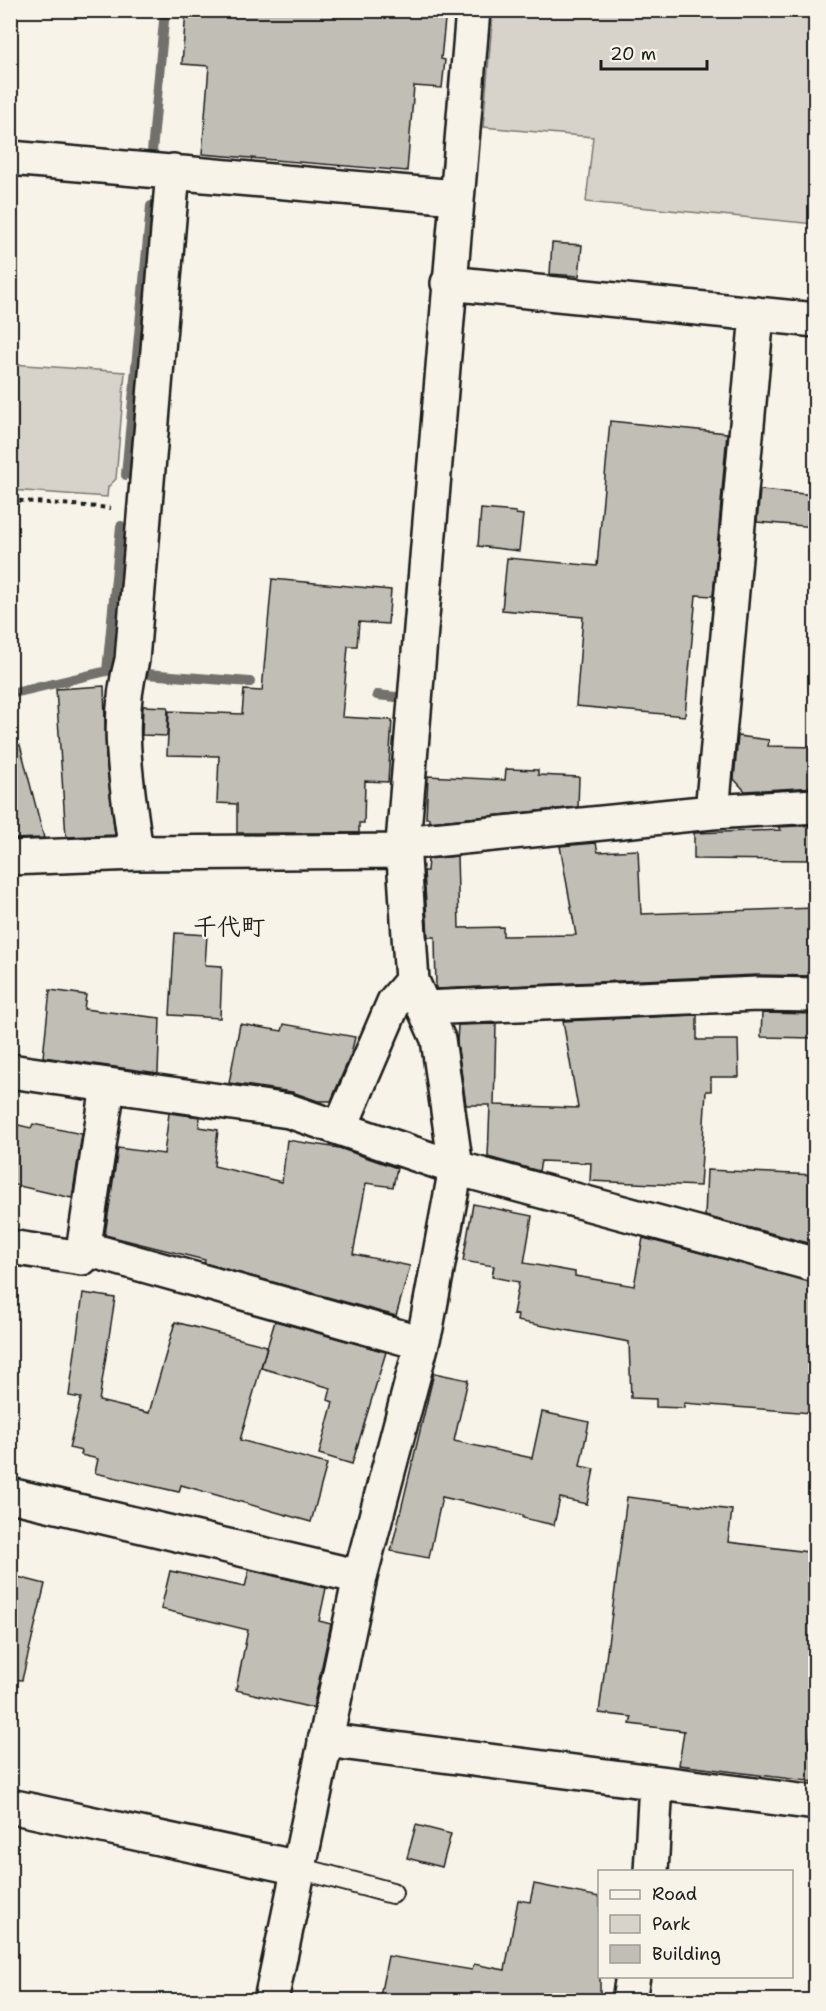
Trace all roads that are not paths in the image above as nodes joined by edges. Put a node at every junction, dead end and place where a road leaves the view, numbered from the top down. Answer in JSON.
{"nodes":[{"id":1,"x":473,"y":10,"type":"edge"},
{"id":2,"x":10,"y":158,"type":"edge"},
{"id":3,"x":173,"y":171,"type":"junction"},
{"id":4,"x":456,"y":197,"type":"junction"},
{"id":5,"x":448,"y":283,"type":"junction"},
{"id":6,"x":757,"y":314,"type":"junction"},
{"id":7,"x":816,"y":320,"type":"edge"},
{"id":8,"x":816,"y":807,"type":"edge"},
{"id":9,"x":712,"y":812,"type":"junction"},
{"id":10,"x":403,"y":847,"type":"junction"},
{"id":11,"x":136,"y":853,"type":"junction"},
{"id":12,"x":10,"y":858,"type":"edge"},
{"id":13,"x":418,"y":994,"type":"junction"},
{"id":14,"x":816,"y":995,"type":"edge"},
{"id":15,"x":10,"y":1071,"type":"edge"},
{"id":16,"x":108,"y":1086,"type":"junction"},
{"id":17,"x":340,"y":1128,"type":"junction"},
{"id":18,"x":456,"y":1168,"type":"junction"},
{"id":19,"x":10,"y":1247,"type":"edge"},
{"id":20,"x":83,"y":1248,"type":"junction"},
{"id":21,"x":816,"y":1265,"type":"edge"},
{"id":22,"x":422,"y":1343,"type":"junction"},
{"id":23,"x":10,"y":1495,"type":"edge"},
{"id":24,"x":360,"y":1577,"type":"junction"},
{"id":25,"x":325,"y":1740,"type":"junction"},
{"id":26,"x":657,"y":1783,"type":"junction"},
{"id":27,"x":816,"y":1803,"type":"edge"},
{"id":28,"x":10,"y":1806,"type":"edge"},
{"id":29,"x":299,"y":1868,"type":"junction"},
{"id":30,"x":651,"y":1870,"type":"edge"},
{"id":31,"x":392,"y":1893,"type":"dead end"},
{"id":32,"x":633,"y":1978,"type":"edge"},
{"id":33,"x":271,"y":2001,"type":"edge"},
{"id":34,"x":629,"y":2001,"type":"edge"}],
"edges":[{"from":1,"to":4,"type":"street"},
{"from":2,"to":3,"type":"street"},
{"from":3,"to":4,"type":"street"},
{"from":3,"to":11,"type":"street"},
{"from":4,"to":5,"type":"street"},
{"from":5,"to":6,"type":"street"},
{"from":5,"to":10,"type":"street"},
{"from":6,"to":7,"type":"street"},
{"from":6,"to":9,"type":"street"},
{"from":8,"to":9,"type":"street"},
{"from":9,"to":10,"type":"street"},
{"from":10,"to":11,"type":"street"},
{"from":10,"to":13,"type":"street"},
{"from":11,"to":12,"type":"street"},
{"from":13,"to":14,"type":"street"},
{"from":13,"to":17,"type":"street"},
{"from":13,"to":18,"type":"street"},
{"from":15,"to":16,"type":"street"},
{"from":16,"to":17,"type":"street"},
{"from":16,"to":20,"type":"street"},
{"from":17,"to":18,"type":"street"},
{"from":18,"to":21,"type":"street"},
{"from":18,"to":22,"type":"street"},
{"from":19,"to":20,"type":"street"},
{"from":20,"to":22,"type":"street"},
{"from":22,"to":24,"type":"street"},
{"from":23,"to":24,"type":"street"},
{"from":24,"to":25,"type":"street"},
{"from":25,"to":26,"type":"street"},
{"from":25,"to":29,"type":"street"},
{"from":26,"to":27,"type":"street"},
{"from":26,"to":30,"type":"street"},
{"from":28,"to":29,"type":"street"},
{"from":29,"to":31,"type":"lane"},
{"from":29,"to":33,"type":"street"},
{"from":32,"to":34,"type":"street"}]}
